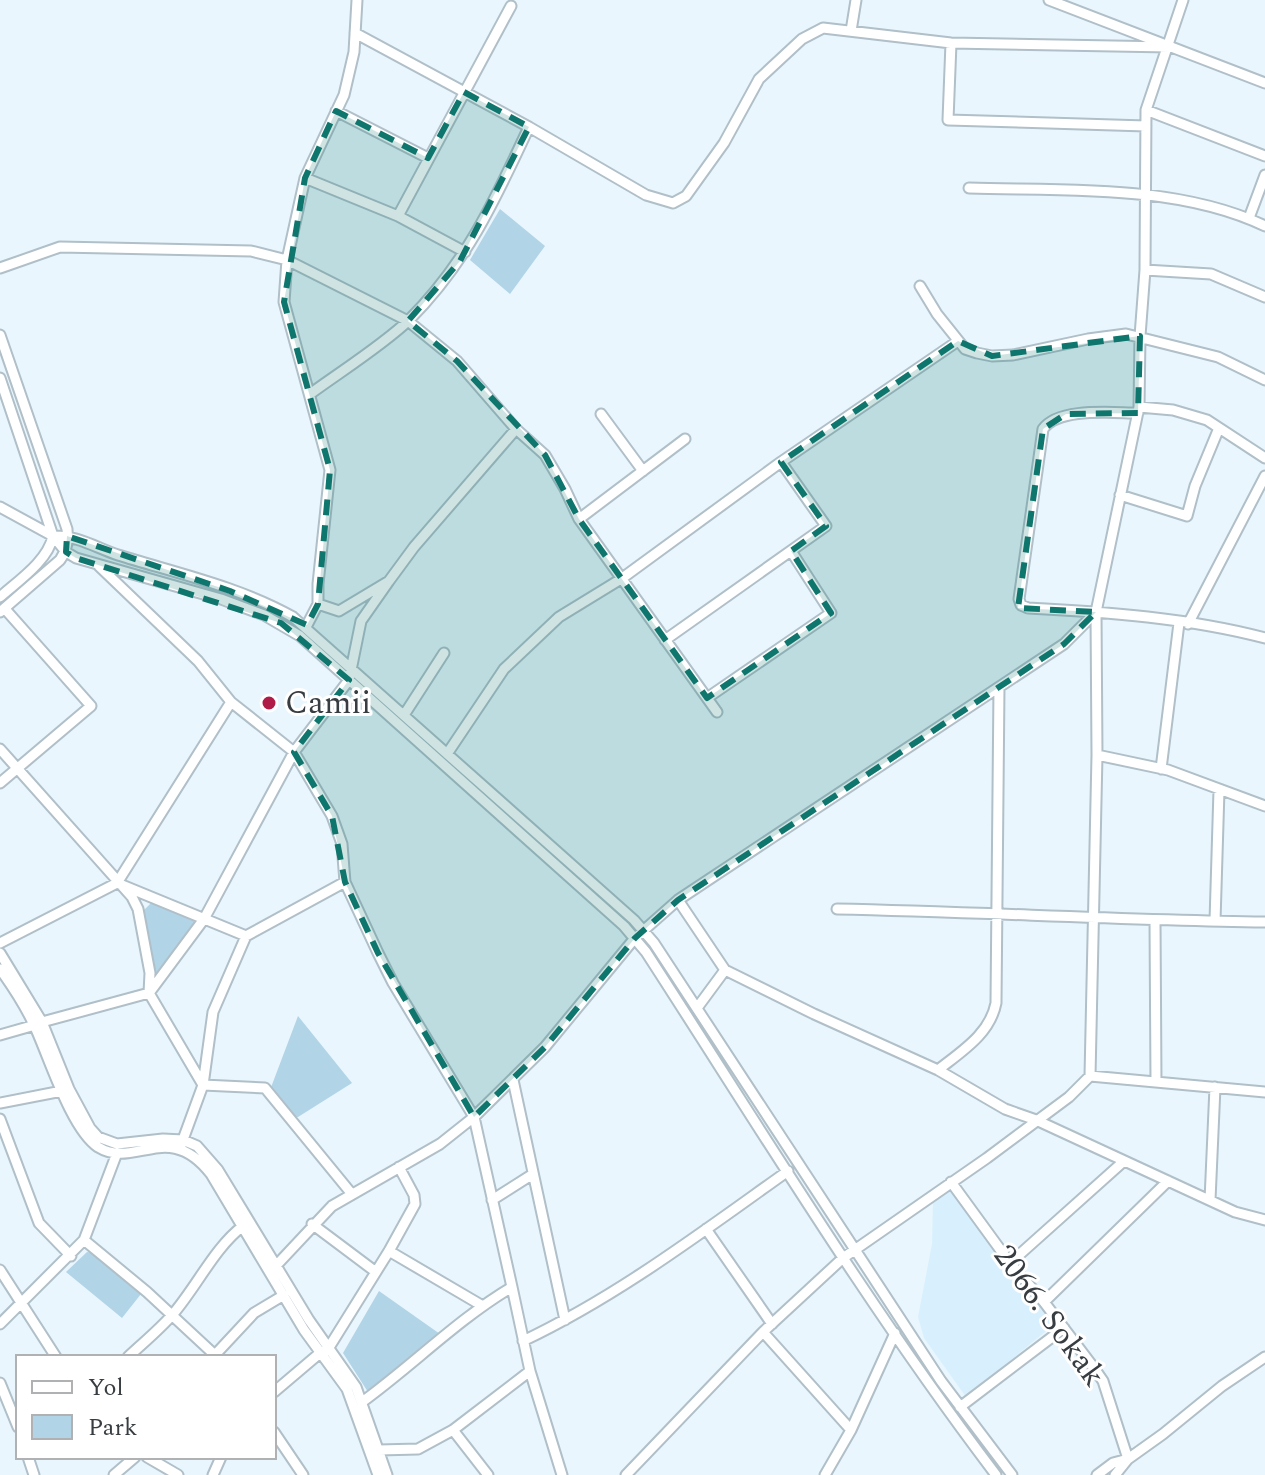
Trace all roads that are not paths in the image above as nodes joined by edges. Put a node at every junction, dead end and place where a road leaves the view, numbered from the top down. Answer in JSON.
{"nodes":[{"id":1,"x":357,"y":0,"type":"edge"},
{"id":2,"x":856,"y":0,"type":"edge"},
{"id":3,"x":1049,"y":0,"type":"edge"},
{"id":4,"x":1183,"y":0,"type":"edge"},
{"id":5,"x":511,"y":6,"type":"dead end"},
{"id":6,"x":851,"y":31,"type":"junction"},
{"id":7,"x":355,"y":33,"type":"junction"},
{"id":8,"x":951,"y":43,"type":"junction"},
{"id":9,"x":1169,"y":47,"type":"junction"},
{"id":10,"x":1265,"y":83,"type":"edge"},
{"id":11,"x":464,"y":92,"type":"junction"},
{"id":12,"x":1146,"y":110,"type":"junction"},
{"id":13,"x":336,"y":111,"type":"junction"},
{"id":14,"x":1146,"y":126,"type":"junction"},
{"id":15,"x":529,"y":127,"type":"junction"},
{"id":16,"x":1265,"y":156,"type":"edge"},
{"id":17,"x":428,"y":158,"type":"junction"},
{"id":18,"x":1265,"y":175,"type":"edge"},
{"id":19,"x":305,"y":178,"type":"junction"},
{"id":20,"x":969,"y":188,"type":"dead end"},
{"id":21,"x":1144,"y":195,"type":"junction"},
{"id":22,"x":398,"y":216,"type":"junction"},
{"id":23,"x":1249,"y":218,"type":"junction"},
{"id":24,"x":1265,"y":226,"type":"edge"},
{"id":25,"x":465,"y":252,"type":"junction"},
{"id":26,"x":287,"y":260,"type":"junction"},
{"id":27,"x":0,"y":268,"type":"edge"},
{"id":28,"x":1145,"y":270,"type":"junction"},
{"id":29,"x":920,"y":286,"type":"dead end"},
{"id":30,"x":1265,"y":297,"type":"edge"},
{"id":31,"x":408,"y":321,"type":"junction"},
{"id":32,"x":0,"y":335,"type":"edge"},
{"id":33,"x":1140,"y":336,"type":"junction"},
{"id":34,"x":958,"y":341,"type":"junction"},
{"id":35,"x":0,"y":378,"type":"edge"},
{"id":36,"x":1265,"y":380,"type":"edge"},
{"id":37,"x":310,"y":394,"type":"junction"},
{"id":38,"x":1138,"y":410,"type":"junction"},
{"id":39,"x":601,"y":414,"type":"dead end"},
{"id":40,"x":1219,"y":428,"type":"junction"},
{"id":41,"x":516,"y":429,"type":"junction"},
{"id":42,"x":685,"y":439,"type":"dead end"},
{"id":43,"x":1265,"y":458,"type":"edge"},
{"id":44,"x":781,"y":462,"type":"junction"},
{"id":45,"x":643,"y":471,"type":"junction"},
{"id":46,"x":1265,"y":476,"type":"edge"},
{"id":47,"x":1120,"y":495,"type":"junction"},
{"id":48,"x":0,"y":507,"type":"edge"},
{"id":49,"x":579,"y":519,"type":"junction"},
{"id":50,"x":53,"y":536,"type":"junction"},
{"id":51,"x":67,"y":536,"type":"junction"},
{"id":52,"x":791,"y":551,"type":"junction"},
{"id":53,"x":66,"y":552,"type":"junction"},
{"id":54,"x":96,"y":563,"type":"junction"},
{"id":55,"x":621,"y":579,"type":"junction"},
{"id":56,"x":389,"y":581,"type":"junction"},
{"id":57,"x":13,"y":585,"type":"junction"},
{"id":58,"x":21,"y":594,"type":"junction"},
{"id":59,"x":0,"y":597,"type":"edge"},
{"id":60,"x":318,"y":604,"type":"junction"},
{"id":61,"x":2,"y":610,"type":"edge"},
{"id":62,"x":1096,"y":612,"type":"junction"},
{"id":63,"x":1184,"y":624,"type":"junction"},
{"id":64,"x":306,"y":627,"type":"junction"},
{"id":65,"x":1265,"y":638,"type":"edge"},
{"id":66,"x":665,"y":640,"type":"junction"},
{"id":67,"x":444,"y":653,"type":"dead end"},
{"id":68,"x":351,"y":667,"type":"junction"},
{"id":69,"x":349,"y":680,"type":"junction"},
{"id":70,"x":999,"y":687,"type":"junction"},
{"id":71,"x":707,"y":698,"type":"junction"},
{"id":72,"x":231,"y":702,"type":"junction"},
{"id":73,"x":717,"y":712,"type":"dead end"},
{"id":74,"x":404,"y":715,"type":"junction"},
{"id":75,"x":0,"y":749,"type":"edge"},
{"id":76,"x":294,"y":752,"type":"junction"},
{"id":77,"x":447,"y":754,"type":"junction"},
{"id":78,"x":1097,"y":755,"type":"junction"},
{"id":79,"x":18,"y":768,"type":"junction"},
{"id":80,"x":1161,"y":769,"type":"junction"},
{"id":81,"x":0,"y":783,"type":"edge"},
{"id":82,"x":1219,"y":790,"type":"junction"},
{"id":83,"x":1265,"y":806,"type":"edge"},
{"id":84,"x":345,"y":882,"type":"junction"},
{"id":85,"x":117,"y":883,"type":"junction"},
{"id":86,"x":678,"y":900,"type":"junction"},
{"id":87,"x":837,"y":909,"type":"dead end"},
{"id":88,"x":998,"y":912,"type":"junction"},
{"id":89,"x":204,"y":919,"type":"junction"},
{"id":90,"x":1092,"y":919,"type":"junction"},
{"id":91,"x":1155,"y":920,"type":"junction"},
{"id":92,"x":1215,"y":921,"type":"junction"},
{"id":93,"x":1265,"y":922,"type":"edge"},
{"id":94,"x":643,"y":929,"type":"junction"},
{"id":95,"x":246,"y":936,"type":"junction"},
{"id":96,"x":635,"y":938,"type":"junction"},
{"id":97,"x":0,"y":943,"type":"edge"},
{"id":98,"x":0,"y":953,"type":"edge"},
{"id":99,"x":0,"y":969,"type":"edge"},
{"id":100,"x":725,"y":970,"type":"junction"},
{"id":101,"x":149,"y":993,"type":"junction"},
{"id":102,"x":697,"y":1008,"type":"junction"},
{"id":103,"x":38,"y":1023,"type":"junction"},
{"id":104,"x":0,"y":1035,"type":"edge"},
{"id":105,"x":938,"y":1070,"type":"junction"},
{"id":106,"x":1090,"y":1076,"type":"junction"},
{"id":107,"x":513,"y":1080,"type":"junction"},
{"id":108,"x":1156,"y":1081,"type":"junction"},
{"id":109,"x":203,"y":1085,"type":"junction"},
{"id":110,"x":1215,"y":1087,"type":"junction"},
{"id":111,"x":62,"y":1091,"type":"junction"},
{"id":112,"x":1265,"y":1092,"type":"edge"},
{"id":113,"x":0,"y":1103,"type":"edge"},
{"id":114,"x":474,"y":1117,"type":"junction"},
{"id":115,"x":0,"y":1119,"type":"edge"},
{"id":116,"x":1036,"y":1120,"type":"junction"},
{"id":117,"x":181,"y":1145,"type":"junction"},
{"id":118,"x":117,"y":1153,"type":"junction"},
{"id":119,"x":1124,"y":1161,"type":"junction"},
{"id":120,"x":399,"y":1167,"type":"junction"},
{"id":121,"x":788,"y":1171,"type":"junction"},
{"id":122,"x":533,"y":1174,"type":"junction"},
{"id":123,"x":1168,"y":1181,"type":"junction"},
{"id":124,"x":951,"y":1182,"type":"junction"},
{"id":125,"x":351,"y":1193,"type":"junction"},
{"id":126,"x":492,"y":1200,"type":"junction"},
{"id":127,"x":1210,"y":1200,"type":"junction"},
{"id":128,"x":1265,"y":1220,"type":"edge"},
{"id":129,"x":312,"y":1224,"type":"junction"},
{"id":130,"x":243,"y":1226,"type":"junction"},
{"id":131,"x":706,"y":1229,"type":"junction"},
{"id":132,"x":84,"y":1240,"type":"junction"},
{"id":133,"x":389,"y":1251,"type":"junction"},
{"id":134,"x":855,"y":1251,"type":"junction"},
{"id":135,"x":71,"y":1256,"type":"junction"},
{"id":136,"x":843,"y":1258,"type":"junction"},
{"id":137,"x":1010,"y":1263,"type":"junction"},
{"id":138,"x":274,"y":1267,"type":"junction"},
{"id":139,"x":0,"y":1270,"type":"edge"},
{"id":140,"x":376,"y":1272,"type":"junction"},
{"id":141,"x":512,"y":1287,"type":"junction"},
{"id":142,"x":284,"y":1295,"type":"junction"},
{"id":143,"x":23,"y":1302,"type":"junction"},
{"id":144,"x":1044,"y":1302,"type":"junction"},
{"id":145,"x":481,"y":1305,"type":"junction"},
{"id":146,"x":172,"y":1315,"type":"junction"},
{"id":147,"x":565,"y":1320,"type":"junction"},
{"id":148,"x":0,"y":1324,"type":"edge"},
{"id":149,"x":772,"y":1324,"type":"junction"},
{"id":150,"x":1064,"y":1328,"type":"junction"},
{"id":151,"x":763,"y":1332,"type":"junction"},
{"id":152,"x":895,"y":1333,"type":"junction"},
{"id":153,"x":523,"y":1341,"type":"junction"},
{"id":154,"x":324,"y":1351,"type":"junction"},
{"id":155,"x":55,"y":1355,"type":"edge"},
{"id":156,"x":130,"y":1355,"type":"edge"},
{"id":157,"x":214,"y":1355,"type":"edge"},
{"id":158,"x":216,"y":1355,"type":"edge"},
{"id":159,"x":1265,"y":1357,"type":"edge"},
{"id":160,"x":530,"y":1371,"type":"junction"},
{"id":161,"x":0,"y":1383,"type":"edge"},
{"id":162,"x":276,"y":1390,"type":"edge"},
{"id":163,"x":362,"y":1402,"type":"junction"},
{"id":164,"x":960,"y":1407,"type":"junction"},
{"id":165,"x":16,"y":1422,"type":"edge"},
{"id":166,"x":453,"y":1430,"type":"junction"},
{"id":167,"x":851,"y":1430,"type":"junction"},
{"id":168,"x":276,"y":1435,"type":"edge"},
{"id":169,"x":379,"y":1450,"type":"junction"},
{"id":170,"x":133,"y":1459,"type":"edge"},
{"id":171,"x":150,"y":1459,"type":"edge"},
{"id":172,"x":1128,"y":1459,"type":"junction"},
{"id":173,"x":114,"y":1475,"type":"edge"},
{"id":174,"x":178,"y":1475,"type":"edge"},
{"id":175,"x":303,"y":1475,"type":"edge"},
{"id":176,"x":378,"y":1475,"type":"edge"},
{"id":177,"x":387,"y":1475,"type":"edge"},
{"id":178,"x":488,"y":1475,"type":"edge"},
{"id":179,"x":562,"y":1475,"type":"edge"},
{"id":180,"x":626,"y":1475,"type":"edge"},
{"id":181,"x":825,"y":1475,"type":"edge"},
{"id":182,"x":996,"y":1475,"type":"edge"},
{"id":183,"x":1012,"y":1475,"type":"edge"},
{"id":184,"x":1097,"y":1475,"type":"edge"},
{"id":185,"x":1115,"y":1475,"type":"edge"}],
"edges":[{"from":1,"to":7,"type":"street"},
{"from":2,"to":6,"type":"street"},
{"from":3,"to":9,"type":"street"},
{"from":4,"to":9,"type":"street"},
{"from":5,"to":11,"type":"street"},
{"from":6,"to":8,"type":"street"},
{"from":6,"to":15,"type":"street"},
{"from":7,"to":11,"type":"street"},
{"from":7,"to":13,"type":"street"},
{"from":8,"to":9,"type":"street"},
{"from":8,"to":14,"type":"street"},
{"from":9,"to":10,"type":"street"},
{"from":9,"to":12,"type":"street"},
{"from":11,"to":15,"type":"street"},
{"from":11,"to":17,"type":"street"},
{"from":12,"to":14,"type":"street"},
{"from":12,"to":16,"type":"street"},
{"from":13,"to":17,"type":"street"},
{"from":13,"to":19,"type":"street"},
{"from":14,"to":21,"type":"street"},
{"from":15,"to":25,"type":"street"},
{"from":17,"to":22,"type":"street"},
{"from":18,"to":23,"type":"street"},
{"from":19,"to":22,"type":"street"},
{"from":19,"to":26,"type":"street"},
{"from":20,"to":21,"type":"street"},
{"from":21,"to":23,"type":"street"},
{"from":21,"to":28,"type":"street"},
{"from":22,"to":25,"type":"street"},
{"from":23,"to":24,"type":"street"},
{"from":25,"to":31,"type":"street"},
{"from":26,"to":27,"type":"street"},
{"from":26,"to":31,"type":"street"},
{"from":26,"to":37,"type":"street"},
{"from":28,"to":30,"type":"street"},
{"from":28,"to":33,"type":"street"},
{"from":29,"to":34,"type":"street"},
{"from":31,"to":37,"type":"street"},
{"from":31,"to":41,"type":"street"},
{"from":32,"to":51,"type":"street"},
{"from":33,"to":34,"type":"street"},
{"from":33,"to":36,"type":"street"},
{"from":33,"to":38,"type":"street"},
{"from":34,"to":44,"type":"street"},
{"from":35,"to":50,"type":"street"},
{"from":37,"to":60,"type":"street"},
{"from":38,"to":40,"type":"street"},
{"from":38,"to":47,"type":"street"},
{"from":38,"to":62,"type":"street"},
{"from":39,"to":45,"type":"street"},
{"from":40,"to":43,"type":"street"},
{"from":40,"to":47,"type":"street"},
{"from":41,"to":49,"type":"street"},
{"from":41,"to":56,"type":"street"},
{"from":42,"to":45,"type":"street"},
{"from":44,"to":52,"type":"street"},
{"from":44,"to":55,"type":"street"},
{"from":45,"to":49,"type":"street"},
{"from":46,"to":63,"type":"street"},
{"from":47,"to":62,"type":"street"},
{"from":48,"to":50,"type":"street"},
{"from":49,"to":55,"type":"street"},
{"from":50,"to":51,"type":"street"},
{"from":50,"to":53,"type":"street"},
{"from":50,"to":57,"type":"street"},
{"from":51,"to":53,"type":"street"},
{"from":51,"to":64,"type":"street"},
{"from":52,"to":66,"type":"street"},
{"from":52,"to":71,"type":"street"},
{"from":53,"to":54,"type":"street"},
{"from":53,"to":58,"type":"street"},
{"from":54,"to":69,"type":"street"},
{"from":54,"to":72,"type":"street"},
{"from":55,"to":66,"type":"street"},
{"from":55,"to":77,"type":"street"},
{"from":56,"to":60,"type":"street"},
{"from":56,"to":68,"type":"street"},
{"from":57,"to":58,"type":"street"},
{"from":57,"to":59,"type":"street"},
{"from":58,"to":61,"type":"street"},
{"from":60,"to":64,"type":"street"},
{"from":61,"to":79,"type":"street"},
{"from":62,"to":63,"type":"street"},
{"from":62,"to":70,"type":"street"},
{"from":62,"to":78,"type":"street"},
{"from":63,"to":65,"type":"street"},
{"from":63,"to":80,"type":"street"},
{"from":64,"to":68,"type":"street"},
{"from":66,"to":71,"type":"street"},
{"from":67,"to":74,"type":"street"},
{"from":68,"to":69,"type":"street"},
{"from":68,"to":74,"type":"street"},
{"from":69,"to":76,"type":"street"},
{"from":69,"to":96,"type":"street"},
{"from":70,"to":86,"type":"street"},
{"from":70,"to":88,"type":"street"},
{"from":71,"to":73,"type":"street"},
{"from":72,"to":76,"type":"street"},
{"from":72,"to":85,"type":"street"},
{"from":74,"to":77,"type":"street"},
{"from":75,"to":79,"type":"street"},
{"from":76,"to":84,"type":"street"},
{"from":76,"to":89,"type":"street"},
{"from":77,"to":94,"type":"street"},
{"from":78,"to":80,"type":"street"},
{"from":78,"to":90,"type":"street"},
{"from":79,"to":81,"type":"street"},
{"from":79,"to":85,"type":"street"},
{"from":80,"to":82,"type":"street"},
{"from":82,"to":83,"type":"street"},
{"from":82,"to":92,"type":"street"},
{"from":84,"to":95,"type":"street"},
{"from":84,"to":114,"type":"street"},
{"from":85,"to":89,"type":"street"},
{"from":85,"to":97,"type":"street"},
{"from":85,"to":101,"type":"street"},
{"from":86,"to":94,"type":"street"},
{"from":86,"to":100,"type":"street"},
{"from":87,"to":88,"type":"street"},
{"from":88,"to":90,"type":"street"},
{"from":88,"to":105,"type":"street"},
{"from":89,"to":95,"type":"street"},
{"from":89,"to":101,"type":"street"},
{"from":90,"to":91,"type":"street"},
{"from":90,"to":106,"type":"street"},
{"from":91,"to":92,"type":"street"},
{"from":91,"to":108,"type":"street"},
{"from":92,"to":93,"type":"street"},
{"from":94,"to":96,"type":"street"},
{"from":94,"to":102,"type":"street"},
{"from":95,"to":109,"type":"street"},
{"from":96,"to":107,"type":"street"},
{"from":96,"to":121,"type":"street"},
{"from":98,"to":103,"type":"street"},
{"from":99,"to":103,"type":"street"},
{"from":100,"to":102,"type":"street"},
{"from":100,"to":105,"type":"street"},
{"from":101,"to":103,"type":"street"},
{"from":101,"to":109,"type":"street"},
{"from":102,"to":134,"type":"street"},
{"from":103,"to":104,"type":"street"},
{"from":103,"to":111,"type":"street"},
{"from":103,"to":117,"type":"street"},
{"from":105,"to":116,"type":"street"},
{"from":106,"to":108,"type":"street"},
{"from":106,"to":116,"type":"street"},
{"from":107,"to":114,"type":"street"},
{"from":107,"to":122,"type":"street"},
{"from":108,"to":110,"type":"street"},
{"from":109,"to":117,"type":"street"},
{"from":109,"to":125,"type":"street"},
{"from":110,"to":112,"type":"street"},
{"from":110,"to":127,"type":"street"},
{"from":111,"to":113,"type":"street"},
{"from":111,"to":118,"type":"street"},
{"from":114,"to":120,"type":"street"},
{"from":114,"to":126,"type":"street"},
{"from":115,"to":135,"type":"street"},
{"from":116,"to":119,"type":"street"},
{"from":116,"to":124,"type":"street"},
{"from":117,"to":118,"type":"street"},
{"from":117,"to":130,"type":"street"},
{"from":117,"to":138,"type":"street"},
{"from":118,"to":132,"type":"street"},
{"from":119,"to":123,"type":"street"},
{"from":119,"to":137,"type":"street"},
{"from":120,"to":125,"type":"street"},
{"from":120,"to":133,"type":"street"},
{"from":121,"to":131,"type":"street"},
{"from":121,"to":136,"type":"street"},
{"from":122,"to":126,"type":"street"},
{"from":122,"to":147,"type":"street"},
{"from":123,"to":127,"type":"street"},
{"from":123,"to":144,"type":"street"},
{"from":124,"to":134,"type":"street"},
{"from":124,"to":137,"type":"street","name":"2066. Sokak"},
{"from":125,"to":129,"type":"street"},
{"from":126,"to":141,"type":"street"},
{"from":127,"to":128,"type":"street"},
{"from":129,"to":138,"type":"street"},
{"from":129,"to":140,"type":"street"},
{"from":130,"to":138,"type":"street"},
{"from":130,"to":146,"type":"street"},
{"from":131,"to":147,"type":"street"},
{"from":131,"to":149,"type":"street"},
{"from":132,"to":135,"type":"street"},
{"from":132,"to":146,"type":"street"},
{"from":133,"to":140,"type":"street"},
{"from":133,"to":145,"type":"street"},
{"from":134,"to":136,"type":"street"},
{"from":134,"to":164,"type":"street"},
{"from":135,"to":143,"type":"street"},
{"from":136,"to":149,"type":"street"},
{"from":136,"to":152,"type":"street"},
{"from":137,"to":144,"type":"street","name":"2066. Sokak"},
{"from":138,"to":142,"type":"street"},
{"from":138,"to":154,"type":"street"},
{"from":139,"to":143,"type":"street"},
{"from":140,"to":154,"type":"street"},
{"from":141,"to":145,"type":"street"},
{"from":141,"to":153,"type":"street"},
{"from":142,"to":154,"type":"street"},
{"from":142,"to":158,"type":"street"},
{"from":143,"to":148,"type":"street"},
{"from":143,"to":155,"type":"street"},
{"from":144,"to":150,"type":"street","name":"2066. Sokak"},
{"from":145,"to":163,"type":"street"},
{"from":146,"to":156,"type":"street"},
{"from":146,"to":157,"type":"street"},
{"from":147,"to":153,"type":"street"},
{"from":149,"to":151,"type":"street"},
{"from":150,"to":164,"type":"street"},
{"from":150,"to":172,"type":"street","name":"2066. Sokak"},
{"from":151,"to":167,"type":"street"},
{"from":151,"to":180,"type":"street"},
{"from":152,"to":167,"type":"street"},
{"from":152,"to":182,"type":"street"},
{"from":153,"to":160,"type":"street"},
{"from":154,"to":162,"type":"street"},
{"from":154,"to":163,"type":"street"},
{"from":154,"to":176,"type":"street"},
{"from":159,"to":172,"type":"street"},
{"from":160,"to":166,"type":"street"},
{"from":160,"to":179,"type":"street"},
{"from":161,"to":165,"type":"street"},
{"from":163,"to":169,"type":"street"},
{"from":164,"to":183,"type":"street"},
{"from":166,"to":169,"type":"street"},
{"from":166,"to":178,"type":"street"},
{"from":167,"to":181,"type":"street"},
{"from":168,"to":175,"type":"street"},
{"from":169,"to":177,"type":"street"},
{"from":170,"to":173,"type":"street"},
{"from":171,"to":174,"type":"street"},
{"from":172,"to":184,"type":"street"},
{"from":172,"to":185,"type":"street"}]}
